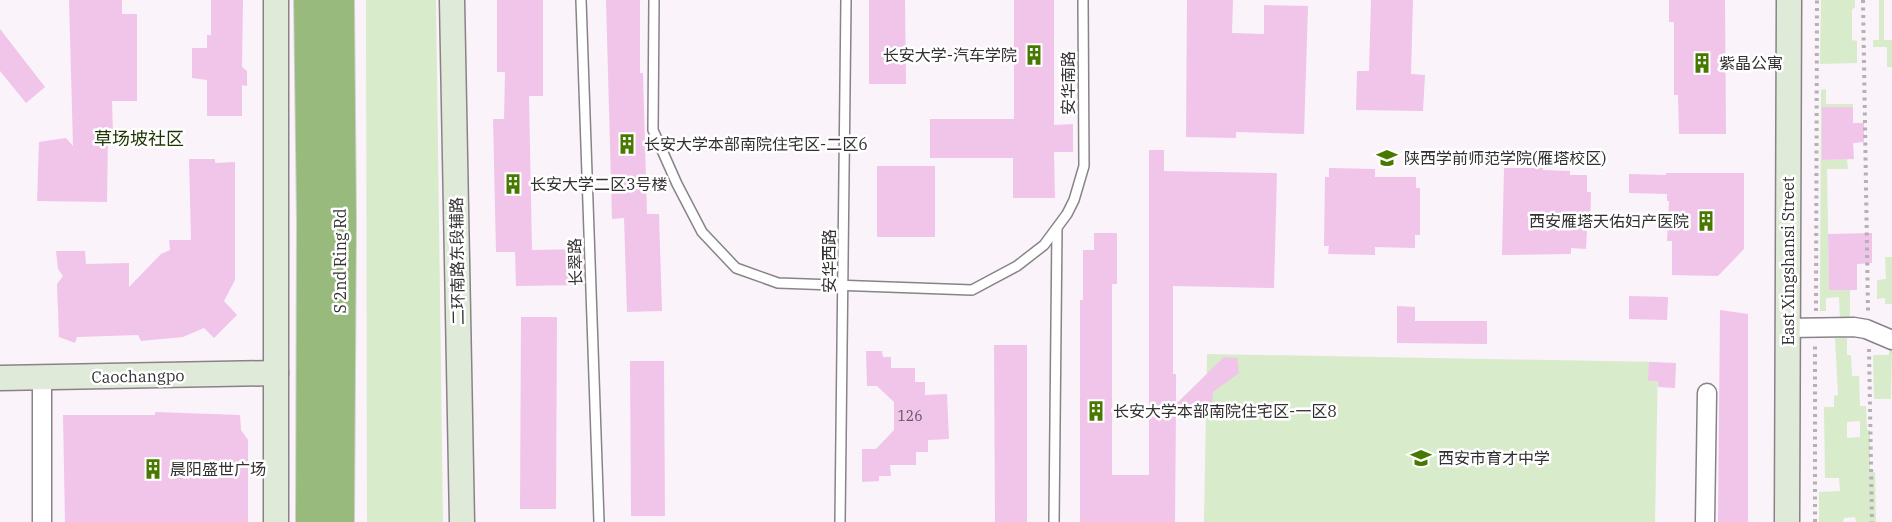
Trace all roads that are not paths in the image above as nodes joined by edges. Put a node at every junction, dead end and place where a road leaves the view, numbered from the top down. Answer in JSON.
{"nodes":[{"id":1,"x":276,"y":0,"type":"edge"},
{"id":2,"x":310,"y":0,"type":"edge"},
{"id":3,"x":338,"y":0,"type":"edge"},
{"id":4,"x":355,"y":0,"type":"edge"},
{"id":5,"x":452,"y":0,"type":"edge"},
{"id":6,"x":581,"y":0,"type":"edge"},
{"id":7,"x":654,"y":0,"type":"edge"},
{"id":8,"x":846,"y":0,"type":"edge"},
{"id":9,"x":1083,"y":0,"type":"edge"},
{"id":10,"x":1789,"y":0,"type":"edge"},
{"id":11,"x":1057,"y":228,"type":"junction"},
{"id":12,"x":844,"y":285,"type":"junction"},
{"id":13,"x":1787,"y":328,"type":"junction"},
{"id":14,"x":1892,"y":340,"type":"edge"},
{"id":15,"x":276,"y":373,"type":"junction"},
{"id":16,"x":42,"y":377,"type":"junction"},
{"id":17,"x":0,"y":378,"type":"edge"},
{"id":18,"x":1707,"y":393,"type":"dead end"},
{"id":19,"x":344,"y":516,"type":"edge"},
{"id":20,"x":42,"y":522,"type":"edge"},
{"id":21,"x":276,"y":522,"type":"edge"},
{"id":22,"x":312,"y":522,"type":"edge"},
{"id":23,"x":462,"y":522,"type":"edge"},
{"id":24,"x":599,"y":522,"type":"edge"},
{"id":25,"x":840,"y":522,"type":"edge"},
{"id":26,"x":1054,"y":522,"type":"edge"},
{"id":27,"x":1705,"y":522,"type":"edge"},
{"id":28,"x":1787,"y":522,"type":"edge"}],
"edges":[{"from":1,"to":15,"type":"main road"},
{"from":2,"to":22,"type":"highway","name":"S 2nd Ring Rd"},
{"from":3,"to":19,"type":"highway","name":"S 2nd Ring Rd"},
{"from":4,"to":19,"type":"highway"},
{"from":5,"to":23,"type":"main road","name":"二环南路东段辅路"},
{"from":6,"to":24,"type":"lane","name":"长翠路"},
{"from":7,"to":12,"type":"lane","name":"安华南路"},
{"from":8,"to":12,"type":"lane","name":"安华西路"},
{"from":9,"to":11,"type":"lane","name":"安华南路"},
{"from":10,"to":13,"type":"main road","name":"East Xingshansi Street"},
{"from":11,"to":12,"type":"lane","name":"安华南路"},
{"from":11,"to":26,"type":"lane"},
{"from":12,"to":25,"type":"lane","name":"安华西路"},
{"from":13,"to":14,"type":"street"},
{"from":13,"to":28,"type":"main road","name":"East Xingshansi Street"},
{"from":15,"to":16,"type":"main road","name":"Caochangpo"},
{"from":15,"to":21,"type":"main road"},
{"from":16,"to":17,"type":"main road","name":"Caochangpo"},
{"from":16,"to":20,"type":"street"},
{"from":18,"to":27,"type":"street"}]}
